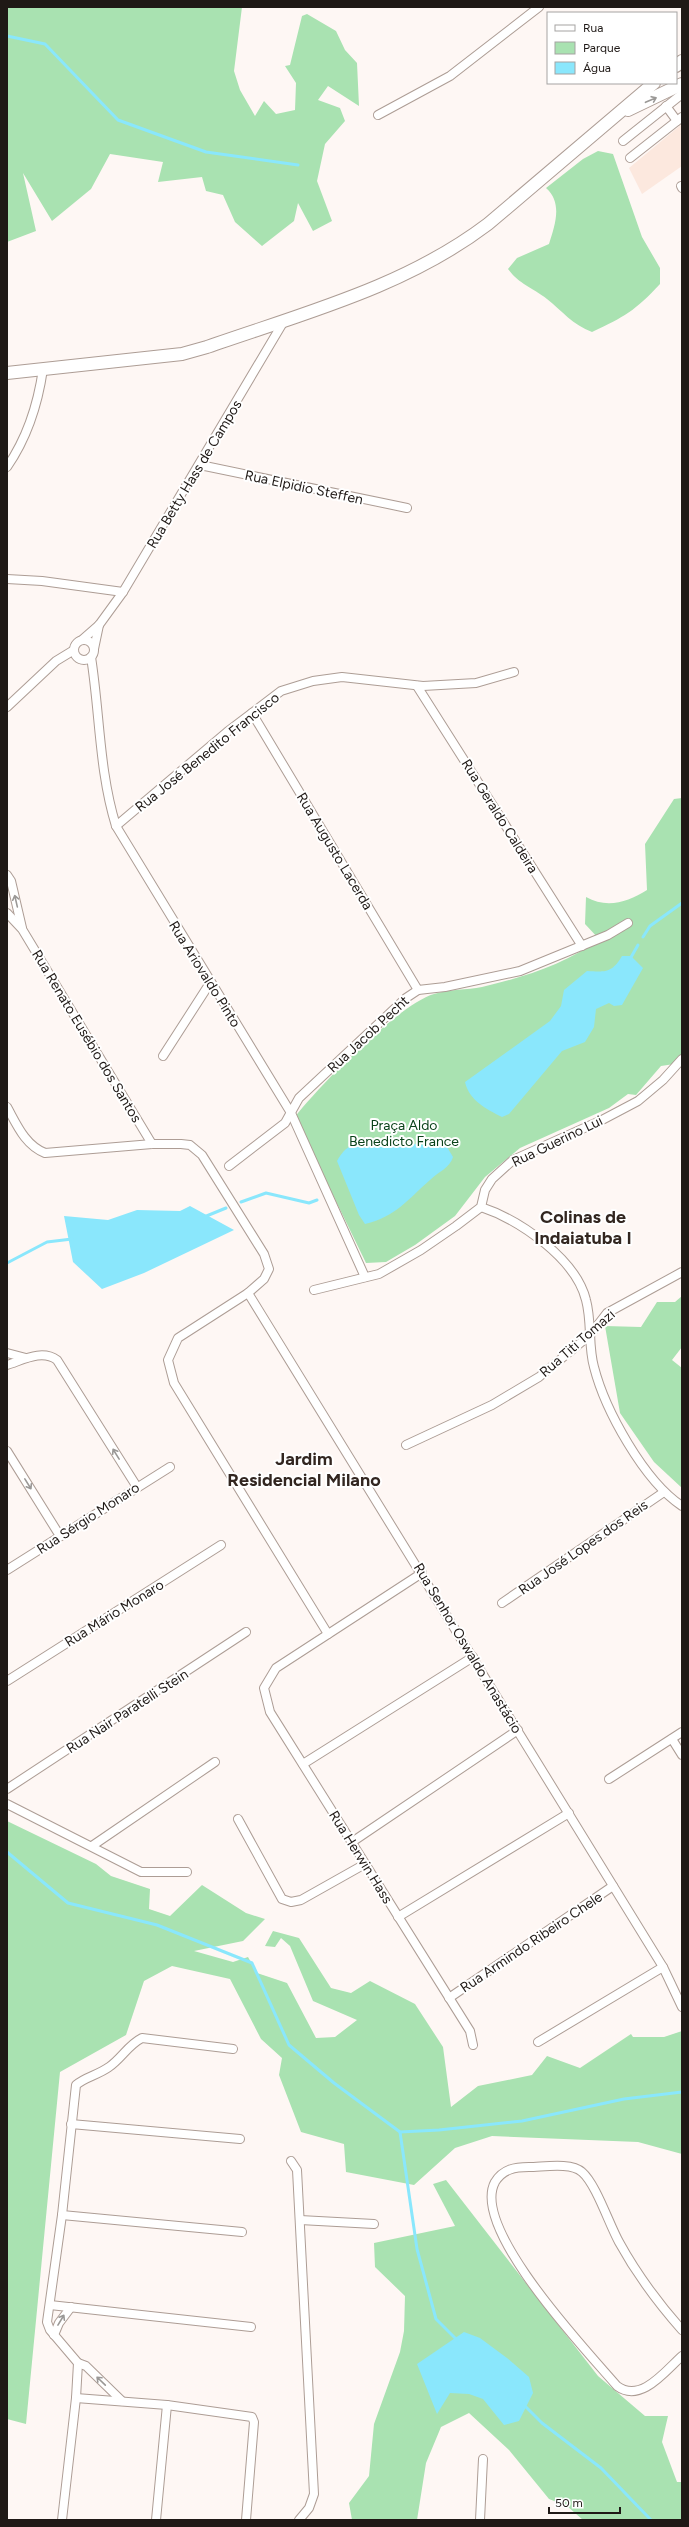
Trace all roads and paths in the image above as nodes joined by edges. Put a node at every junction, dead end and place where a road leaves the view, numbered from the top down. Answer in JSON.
{"nodes":[{"id":1,"x":539,"y":7,"type":"edge"},
{"id":2,"x":653,"y":84,"type":"edge"},
{"id":3,"x":682,"y":84,"type":"edge"},
{"id":4,"x":682,"y":94,"type":"edge"},
{"id":5,"x":666,"y":106,"type":"junction"},
{"id":6,"x":619,"y":113,"type":"junction"},
{"id":7,"x":378,"y":115,"type":"dead end"},
{"id":8,"x":680,"y":119,"type":"edge"},
{"id":9,"x":623,"y":141,"type":"dead end"},
{"id":10,"x":630,"y":158,"type":"dead end"},
{"id":11,"x":284,"y":320,"type":"junction"},
{"id":12,"x":43,"y":369,"type":"junction"},
{"id":13,"x":7,"y":373,"type":"edge"},
{"id":14,"x":200,"y":465,"type":"junction"},
{"id":15,"x":7,"y":467,"type":"edge"},
{"id":16,"x":407,"y":508,"type":"dead end"},
{"id":17,"x":7,"y":579,"type":"edge"},
{"id":18,"x":123,"y":592,"type":"junction"},
{"id":19,"x":99,"y":625,"type":"junction"},
{"id":20,"x":83,"y":640,"type":"junction"},
{"id":21,"x":94,"y":649,"type":"junction"},
{"id":22,"x":74,"y":650,"type":"junction"},
{"id":23,"x":90,"y":657,"type":"junction"},
{"id":24,"x":514,"y":672,"type":"dead end"},
{"id":25,"x":417,"y":686,"type":"junction"},
{"id":26,"x":7,"y":707,"type":"edge"},
{"id":27,"x":252,"y":713,"type":"junction"},
{"id":28,"x":116,"y":826,"type":"junction"},
{"id":29,"x":7,"y":875,"type":"edge"},
{"id":30,"x":7,"y":913,"type":"edge"},
{"id":31,"x":628,"y":923,"type":"dead end"},
{"id":32,"x":22,"y":929,"type":"junction"},
{"id":33,"x":582,"y":946,"type":"junction"},
{"id":34,"x":210,"y":983,"type":"junction"},
{"id":35,"x":418,"y":990,"type":"junction"},
{"id":36,"x":163,"y":1056,"type":"dead end"},
{"id":37,"x":682,"y":1059,"type":"edge"},
{"id":38,"x":7,"y":1107,"type":"edge"},
{"id":39,"x":291,"y":1113,"type":"junction"},
{"id":40,"x":152,"y":1144,"type":"junction"},
{"id":41,"x":229,"y":1166,"type":"dead end"},
{"id":42,"x":481,"y":1207,"type":"junction"},
{"id":43,"x":682,"y":1272,"type":"edge"},
{"id":44,"x":365,"y":1277,"type":"junction"},
{"id":45,"x":314,"y":1290,"type":"dead end"},
{"id":46,"x":248,"y":1293,"type":"junction"},
{"id":47,"x":590,"y":1335,"type":"junction"},
{"id":48,"x":7,"y":1353,"type":"edge"},
{"id":49,"x":29,"y":1359,"type":"junction"},
{"id":50,"x":7,"y":1365,"type":"edge"},
{"id":51,"x":406,"y":1445,"type":"dead end"},
{"id":52,"x":7,"y":1451,"type":"edge"},
{"id":53,"x":170,"y":1467,"type":"dead end"},
{"id":54,"x":137,"y":1487,"type":"junction"},
{"id":55,"x":664,"y":1492,"type":"junction"},
{"id":56,"x":682,"y":1506,"type":"edge"},
{"id":57,"x":60,"y":1536,"type":"junction"},
{"id":58,"x":221,"y":1545,"type":"dead end"},
{"id":59,"x":7,"y":1570,"type":"edge"},
{"id":60,"x":422,"y":1572,"type":"junction"},
{"id":61,"x":502,"y":1603,"type":"dead end"},
{"id":62,"x":246,"y":1632,"type":"dead end"},
{"id":63,"x":328,"y":1634,"type":"junction"},
{"id":64,"x":473,"y":1657,"type":"junction"},
{"id":65,"x":7,"y":1681,"type":"edge"},
{"id":66,"x":518,"y":1730,"type":"junction"},
{"id":67,"x":682,"y":1732,"type":"edge"},
{"id":68,"x":672,"y":1739,"type":"junction"},
{"id":69,"x":682,"y":1755,"type":"edge"},
{"id":70,"x":215,"y":1762,"type":"dead end"},
{"id":71,"x":303,"y":1764,"type":"junction"},
{"id":72,"x":609,"y":1779,"type":"dead end"},
{"id":73,"x":7,"y":1789,"type":"edge"},
{"id":74,"x":7,"y":1804,"type":"edge"},
{"id":75,"x":569,"y":1813,"type":"junction"},
{"id":76,"x":238,"y":1819,"type":"dead end"},
{"id":77,"x":352,"y":1842,"type":"junction"},
{"id":78,"x":92,"y":1846,"type":"junction"},
{"id":79,"x":365,"y":1864,"type":"junction"},
{"id":80,"x":186,"y":1872,"type":"dead end"},
{"id":81,"x":613,"y":1886,"type":"junction"},
{"id":82,"x":398,"y":1917,"type":"junction"},
{"id":83,"x":663,"y":1967,"type":"junction"},
{"id":84,"x":449,"y":1998,"type":"junction"},
{"id":85,"x":682,"y":2007,"type":"edge"},
{"id":86,"x":538,"y":2042,"type":"dead end"},
{"id":87,"x":473,"y":2045,"type":"dead end"},
{"id":88,"x":233,"y":2049,"type":"dead end"},
{"id":89,"x":71,"y":2124,"type":"junction"},
{"id":90,"x":240,"y":2140,"type":"dead end"},
{"id":91,"x":291,"y":2161,"type":"dead end"},
{"id":92,"x":62,"y":2215,"type":"junction"},
{"id":93,"x":300,"y":2220,"type":"junction"},
{"id":94,"x":374,"y":2224,"type":"dead end"},
{"id":95,"x":242,"y":2232,"type":"dead end"},
{"id":96,"x":50,"y":2305,"type":"junction"},
{"id":97,"x":71,"y":2307,"type":"junction"},
{"id":98,"x":251,"y":2327,"type":"dead end"},
{"id":99,"x":682,"y":2330,"type":"edge"},
{"id":100,"x":54,"y":2335,"type":"junction"},
{"id":101,"x":682,"y":2356,"type":"edge"},
{"id":102,"x":78,"y":2362,"type":"junction"},
{"id":103,"x":76,"y":2398,"type":"junction"},
{"id":104,"x":122,"y":2401,"type":"junction"},
{"id":105,"x":167,"y":2405,"type":"junction"},
{"id":106,"x":483,"y":2459,"type":"dead end"},
{"id":107,"x":62,"y":2520,"type":"edge"},
{"id":108,"x":156,"y":2520,"type":"edge"},
{"id":109,"x":246,"y":2520,"type":"edge"},
{"id":110,"x":299,"y":2520,"type":"edge"},
{"id":111,"x":480,"y":2520,"type":"edge"}],
"edges":[{"from":1,"to":7,"type":"street"},
{"from":2,"to":6,"type":"main road"},
{"from":6,"to":3,"type":"main road","one_way":true},
{"from":4,"to":5,"type":"street"},
{"from":5,"to":8,"type":"street"},
{"from":5,"to":9,"type":"street"},
{"from":6,"to":11,"type":"main road"},
{"from":8,"to":10,"type":"street"},
{"from":11,"to":12,"type":"main road"},
{"from":11,"to":14,"type":"street","name":"Rua Betty Hass de Campos"},
{"from":12,"to":13,"type":"main road"},
{"from":12,"to":15,"type":"street"},
{"from":14,"to":16,"type":"street","name":"Rua Elpidio Steffen"},
{"from":14,"to":18,"type":"street","name":"Rua Betty Hass de Campos"},
{"from":17,"to":18,"type":"street"},
{"from":18,"to":19,"type":"street","name":"Rua Betty Hass de Campos"},
{"from":19,"to":20,"type":"street","name":"Rua Betty Hass de Campos"},
{"from":19,"to":21,"type":"street","name":"Rua Betty Hass de Campos"},
{"from":20,"to":21,"type":"street"},
{"from":20,"to":22,"type":"street"},
{"from":21,"to":23,"type":"street"},
{"from":22,"to":23,"type":"street"},
{"from":22,"to":26,"type":"street"},
{"from":23,"to":28,"type":"street","name":"Rua Ariovaldo Pinto"},
{"from":24,"to":25,"type":"street","name":"Rua José Benedito Francisco"},
{"from":25,"to":27,"type":"street","name":"Rua José Benedito Francisco"},
{"from":25,"to":33,"type":"street","name":"Rua Geraldo Caldeira"},
{"from":27,"to":28,"type":"street","name":"Rua José Benedito Francisco"},
{"from":27,"to":35,"type":"street","name":"Rua Augusto Lacerda"},
{"from":28,"to":34,"type":"street","name":"Rua Ariovaldo Pinto"},
{"from":32,"to":29,"type":"street","name":"Rua Renato Eusébio dos Santos","one_way":true},
{"from":30,"to":32,"type":"street","name":"Rua Renato Eusébio dos Santos"},
{"from":31,"to":33,"type":"street","name":"Rua Jacob Pecht"},
{"from":32,"to":40,"type":"street","name":"Rua Renato Eusébio dos Santos"},
{"from":33,"to":35,"type":"street","name":"Rua Jacob Pecht"},
{"from":34,"to":36,"type":"street"},
{"from":34,"to":39,"type":"street","name":"Rua Ariovaldo Pinto"},
{"from":35,"to":39,"type":"street","name":"Rua Jacob Pecht"},
{"from":37,"to":42,"type":"street","name":"Rua Guerino Lui"},
{"from":38,"to":40,"type":"street"},
{"from":39,"to":41,"type":"street","name":"Rua Jacob Pecht"},
{"from":39,"to":44,"type":"street","name":"Rua Ariovaldo Pinto"},
{"from":40,"to":46,"type":"street"},
{"from":42,"to":44,"type":"street"},
{"from":42,"to":47,"type":"street"},
{"from":43,"to":47,"type":"street","name":"Rua Titi Tomazi"},
{"from":44,"to":45,"type":"street"},
{"from":46,"to":60,"type":"street","name":"Rua Senhor Oswaldo Anastácio"},
{"from":46,"to":63,"type":"street"},
{"from":47,"to":51,"type":"street","name":"Rua Titi Tomazi"},
{"from":47,"to":55,"type":"street"},
{"from":48,"to":49,"type":"street"},
{"from":49,"to":50,"type":"street"},
{"from":54,"to":49,"type":"street","one_way":true},
{"from":52,"to":57,"type":"street","one_way":true},
{"from":53,"to":54,"type":"street","name":"Rua Sérgio Monaro"},
{"from":54,"to":57,"type":"street","name":"Rua Sérgio Monaro"},
{"from":55,"to":56,"type":"street"},
{"from":55,"to":61,"type":"street","name":"Rua José Lopes dos Reis"},
{"from":57,"to":59,"type":"street","name":"Rua Sérgio Monaro"},
{"from":58,"to":65,"type":"street","name":"Rua Mário Monaro"},
{"from":60,"to":63,"type":"street"},
{"from":60,"to":64,"type":"street","name":"Rua Senhor Oswaldo Anastácio"},
{"from":62,"to":73,"type":"street","name":"Rua Nair Paratelli Stein"},
{"from":63,"to":71,"type":"street","name":"Rua Herwin Hass"},
{"from":64,"to":66,"type":"street","name":"Rua Senhor Oswaldo Anastácio"},
{"from":64,"to":71,"type":"street"},
{"from":66,"to":75,"type":"street","name":"Rua Senhor Oswaldo Anastácio"},
{"from":66,"to":77,"type":"street"},
{"from":67,"to":68,"type":"street"},
{"from":68,"to":69,"type":"street"},
{"from":68,"to":72,"type":"street"},
{"from":70,"to":78,"type":"street"},
{"from":71,"to":77,"type":"street","name":"Rua Herwin Hass"},
{"from":74,"to":78,"type":"street"},
{"from":75,"to":81,"type":"street","name":"Rua Senhor Oswaldo Anastácio"},
{"from":75,"to":82,"type":"street"},
{"from":76,"to":79,"type":"street"},
{"from":77,"to":79,"type":"street","name":"Rua Herwin Hass"},
{"from":78,"to":80,"type":"street"},
{"from":79,"to":82,"type":"street","name":"Rua Herwin Hass"},
{"from":81,"to":83,"type":"street","name":"Rua Senhor Oswaldo Anastácio"},
{"from":81,"to":84,"type":"street","name":"Rua Armindo Ribeiro Chele"},
{"from":82,"to":84,"type":"street","name":"Rua Herwin Hass"},
{"from":83,"to":85,"type":"street","name":"Rua Senhor Oswaldo Anastácio"},
{"from":83,"to":86,"type":"street"},
{"from":84,"to":87,"type":"street","name":"Rua Herwin Hass"},
{"from":88,"to":89,"type":"street"},
{"from":89,"to":90,"type":"street"},
{"from":89,"to":92,"type":"street"},
{"from":91,"to":93,"type":"street"},
{"from":92,"to":95,"type":"street"},
{"from":92,"to":96,"type":"street"},
{"from":93,"to":94,"type":"street"},
{"from":93,"to":110,"type":"street"},
{"from":96,"to":97,"type":"street"},
{"from":96,"to":100,"type":"street"},
{"from":97,"to":98,"type":"street"},
{"from":100,"to":97,"type":"street","one_way":true},
{"from":99,"to":101,"type":"street"},
{"from":100,"to":102,"type":"street"},
{"from":102,"to":103,"type":"street"},
{"from":104,"to":102,"type":"street","one_way":true},
{"from":103,"to":104,"type":"street"},
{"from":103,"to":107,"type":"street"},
{"from":104,"to":105,"type":"street"},
{"from":105,"to":108,"type":"street"},
{"from":105,"to":109,"type":"street"},
{"from":106,"to":111,"type":"street"}]}
